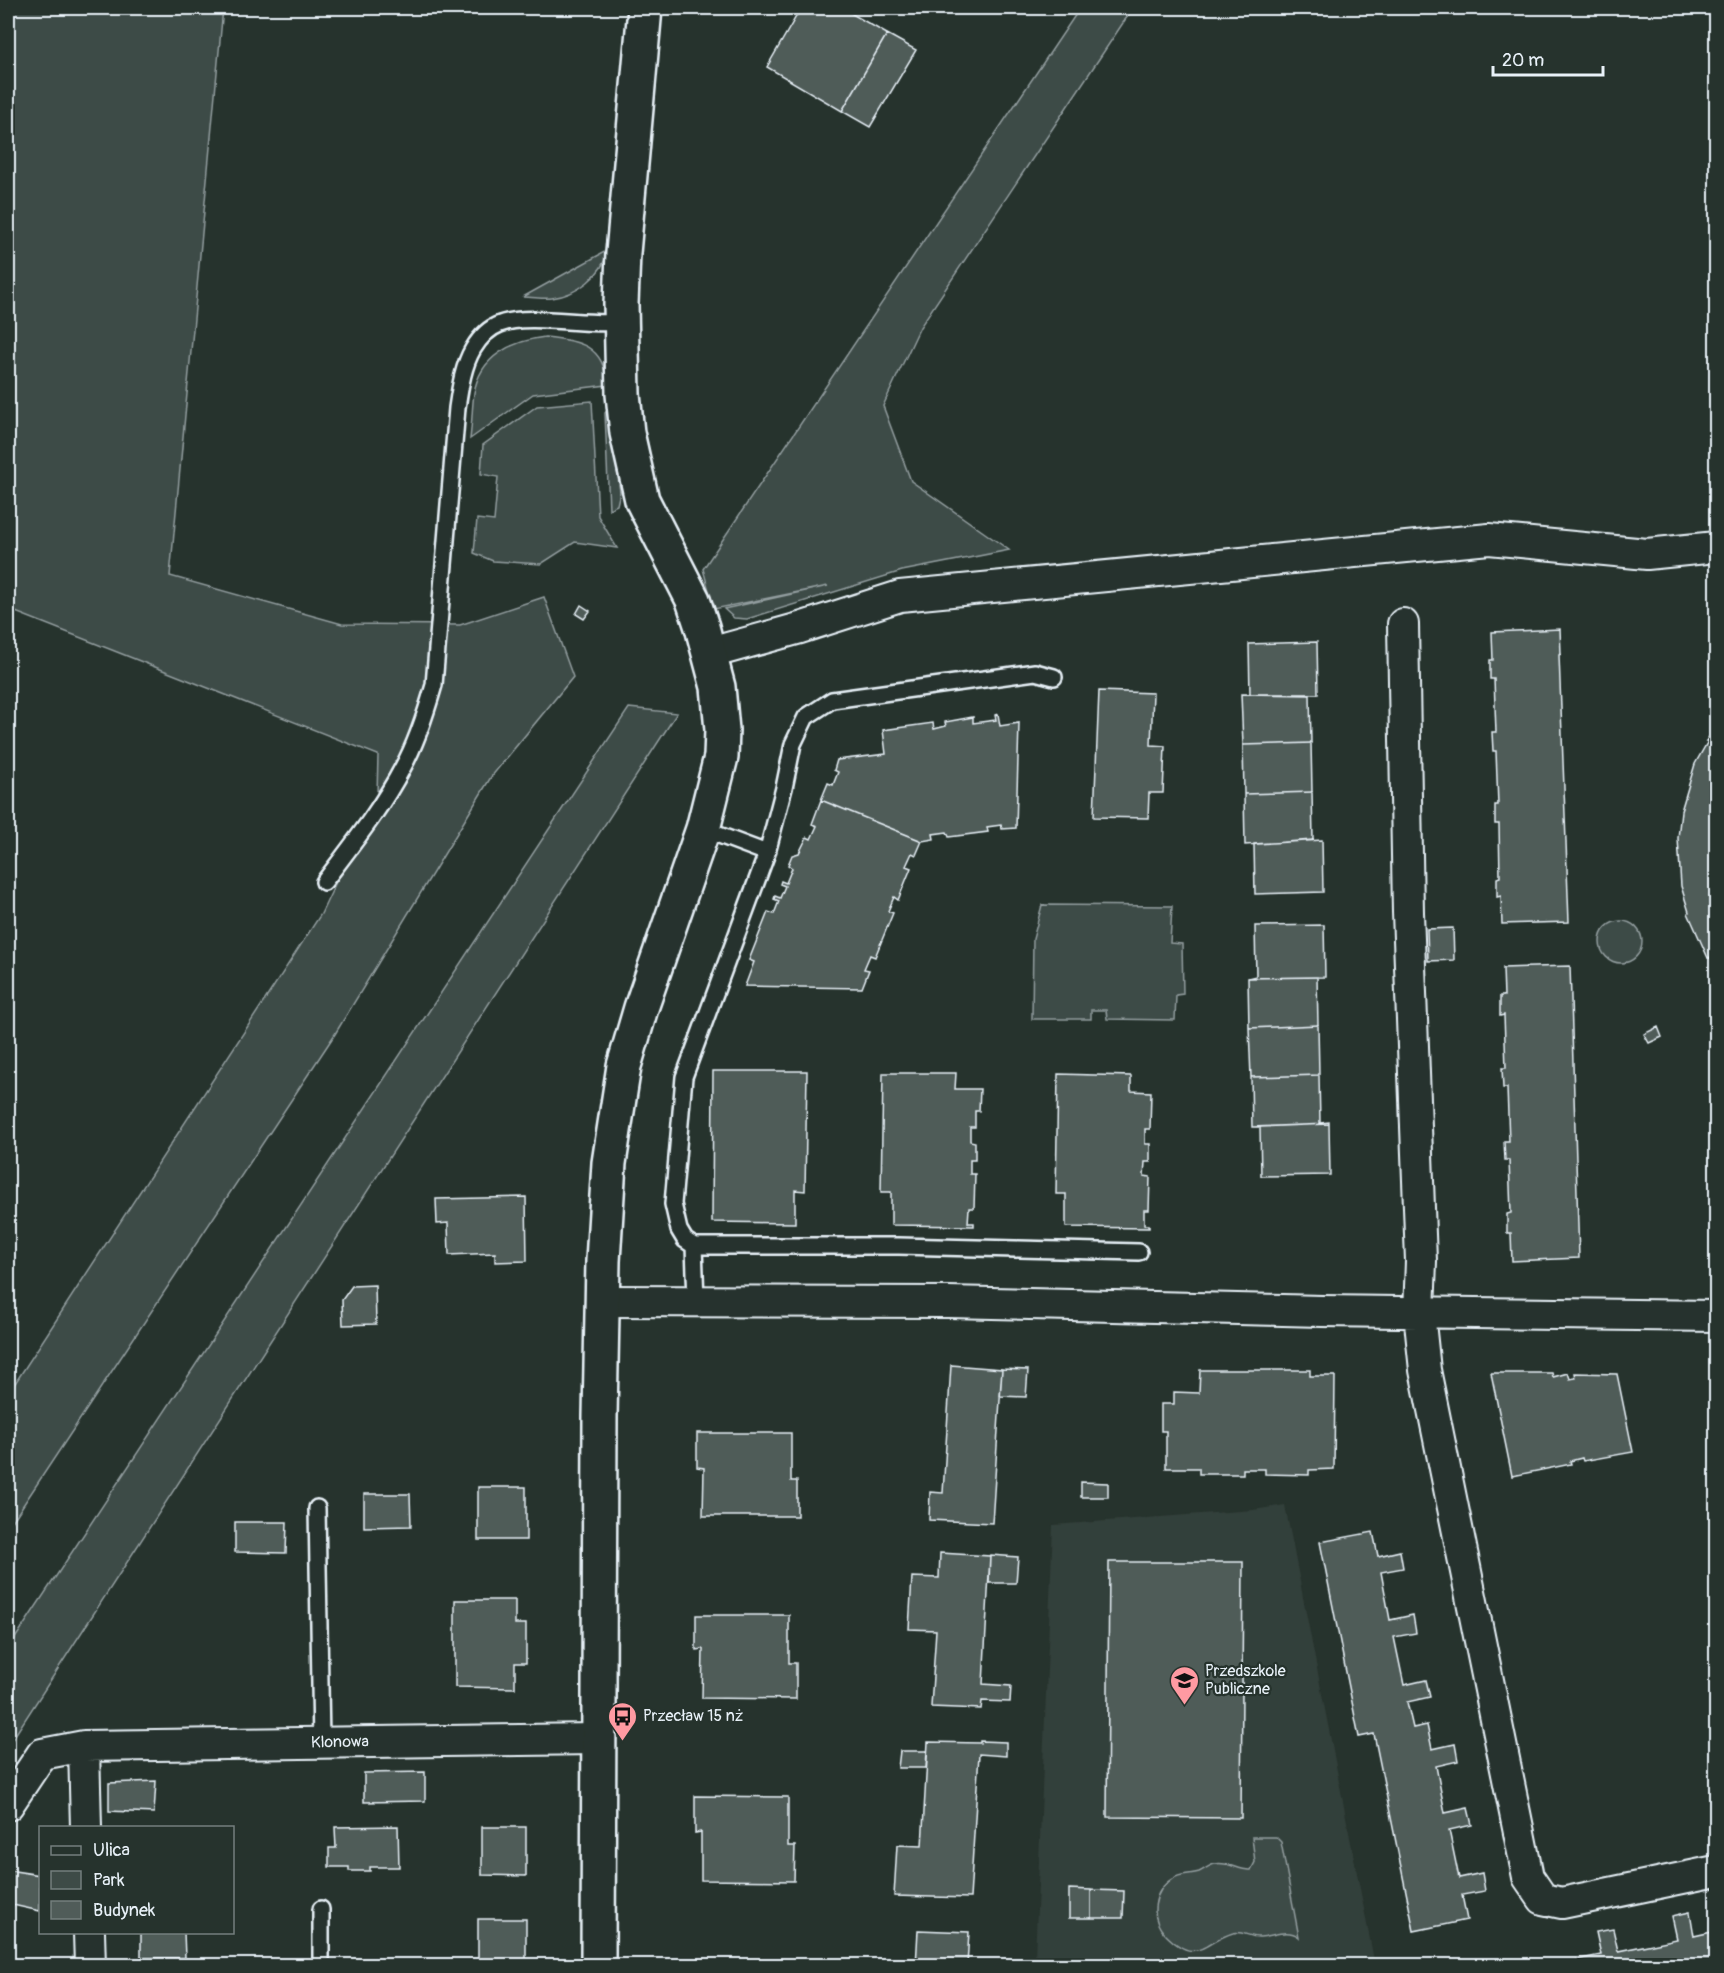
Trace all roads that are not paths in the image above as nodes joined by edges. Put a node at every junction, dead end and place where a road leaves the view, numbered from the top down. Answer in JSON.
{"nodes":[{"id":1,"x":645,"y":8,"type":"edge"},
{"id":2,"x":621,"y":322,"type":"junction"},
{"id":3,"x":1716,"y":547,"type":"edge"},
{"id":4,"x":1403,"y":624,"type":"dead end"},
{"id":5,"x":710,"y":653,"type":"junction"},
{"id":6,"x":1054,"y":677,"type":"dead end"},
{"id":7,"x":702,"y":829,"type":"junction"},
{"id":8,"x":767,"y":853,"type":"junction"},
{"id":9,"x":324,"y":882,"type":"dead end"},
{"id":10,"x":694,"y":1246,"type":"junction"},
{"id":11,"x":1139,"y":1252,"type":"dead end"},
{"id":12,"x":602,"y":1301,"type":"junction"},
{"id":13,"x":696,"y":1301,"type":"junction"},
{"id":14,"x":1419,"y":1312,"type":"junction"},
{"id":15,"x":1716,"y":1316,"type":"edge"},
{"id":16,"x":317,"y":1508,"type":"dead end"},
{"id":17,"x":597,"y":1739,"type":"junction"},
{"id":18,"x":321,"y":1743,"type":"junction"},
{"id":19,"x":84,"y":1746,"type":"junction"},
{"id":20,"x":8,"y":1805,"type":"edge"},
{"id":21,"x":86,"y":1826,"type":"edge"},
{"id":22,"x":1716,"y":1871,"type":"edge"},
{"id":23,"x":321,"y":1909,"type":"dead end"},
{"id":24,"x":89,"y":1934,"type":"edge"},
{"id":25,"x":90,"y":1965,"type":"edge"},
{"id":26,"x":321,"y":1965,"type":"edge"},
{"id":27,"x":598,"y":1965,"type":"edge"}],
"edges":[{"from":1,"to":2,"type":"street"},
{"from":2,"to":5,"type":"street"},
{"from":2,"to":9,"type":"lane"},
{"from":3,"to":5,"type":"street"},
{"from":4,"to":14,"type":"street"},
{"from":5,"to":7,"type":"street"},
{"from":6,"to":8,"type":"lane"},
{"from":7,"to":8,"type":"lane"},
{"from":7,"to":12,"type":"street"},
{"from":8,"to":10,"type":"lane"},
{"from":10,"to":11,"type":"lane"},
{"from":10,"to":13,"type":"lane"},
{"from":12,"to":13,"type":"street"},
{"from":12,"to":17,"type":"street"},
{"from":13,"to":14,"type":"street"},
{"from":14,"to":15,"type":"street"},
{"from":14,"to":22,"type":"street"},
{"from":16,"to":18,"type":"lane"},
{"from":17,"to":18,"type":"street","name":"Klonowa"},
{"from":17,"to":27,"type":"street"},
{"from":18,"to":19,"type":"street","name":"Klonowa"},
{"from":19,"to":20,"type":"street","name":"Klonowa"},
{"from":19,"to":21,"type":"street"},
{"from":23,"to":26,"type":"lane"},
{"from":24,"to":25,"type":"street"}]}
